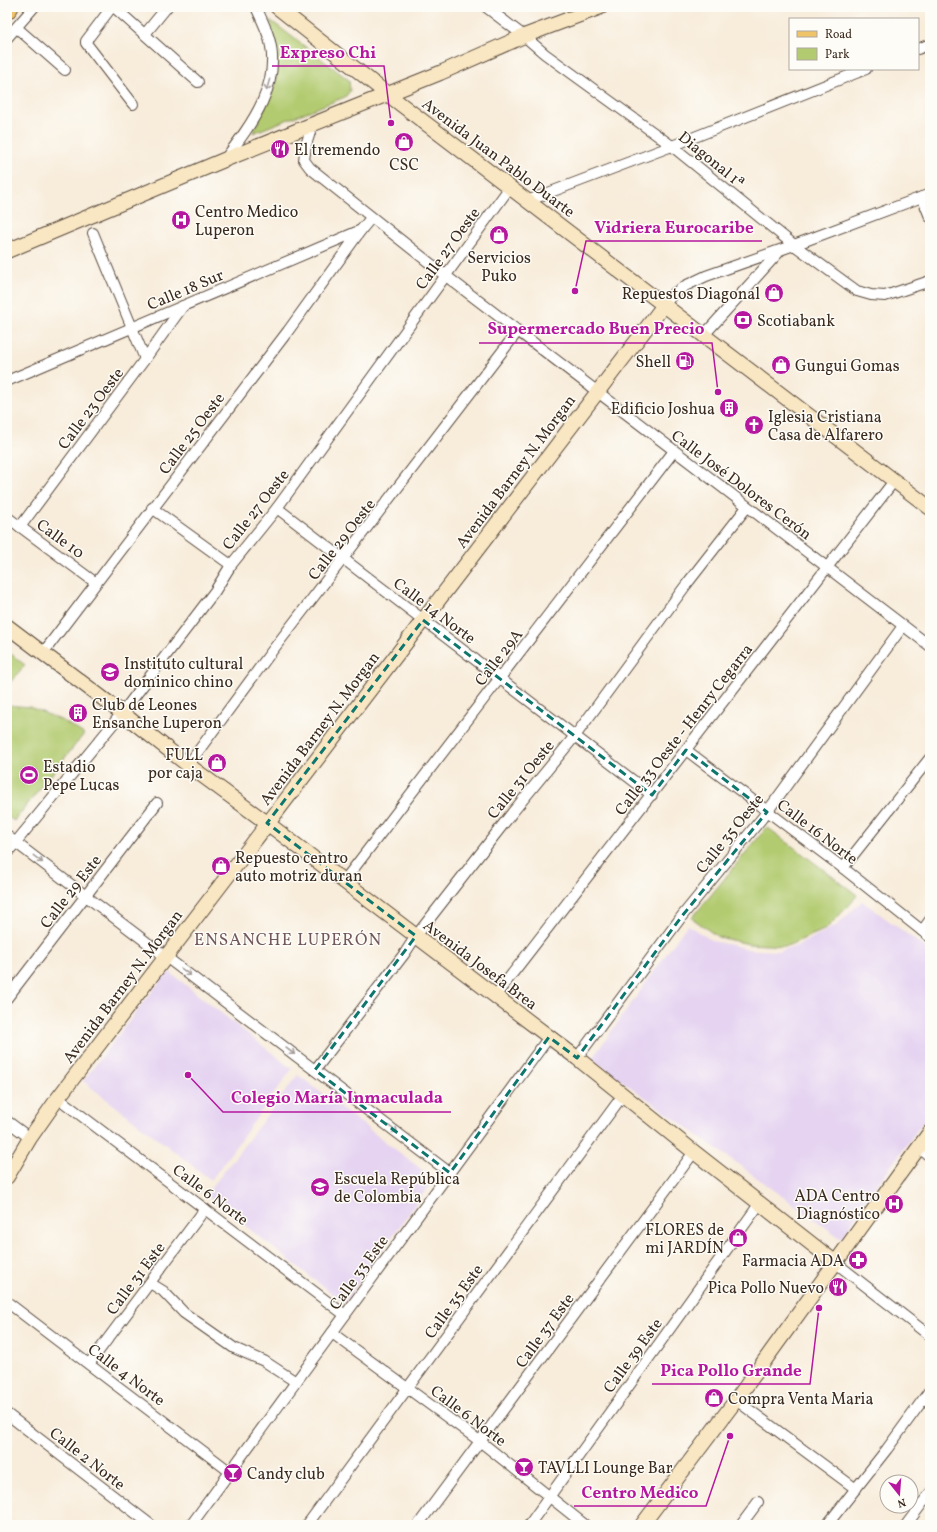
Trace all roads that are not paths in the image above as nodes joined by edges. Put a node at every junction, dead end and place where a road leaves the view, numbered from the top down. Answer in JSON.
{"nodes":[{"id":1,"x":11,"y":7,"type":"edge"},
{"id":2,"x":34,"y":7,"type":"edge"},
{"id":3,"x":167,"y":7,"type":"edge"},
{"id":4,"x":256,"y":7,"type":"edge"},
{"id":5,"x":277,"y":7,"type":"edge"},
{"id":6,"x":486,"y":7,"type":"edge"},
{"id":7,"x":601,"y":7,"type":"edge"},
{"id":8,"x":7,"y":12,"type":"edge"},
{"id":9,"x":17,"y":28,"type":"junction"},
{"id":10,"x":145,"y":34,"type":"junction"},
{"id":11,"x":524,"y":36,"type":"junction"},
{"id":12,"x":7,"y":38,"type":"edge"},
{"id":13,"x":930,"y":44,"type":"edge"},
{"id":14,"x":919,"y":49,"type":"edge"},
{"id":15,"x":65,"y":70,"type":"dead end"},
{"id":16,"x":863,"y":70,"type":"edge"},
{"id":17,"x":198,"y":82,"type":"dead end"},
{"id":18,"x":386,"y":93,"type":"junction"},
{"id":19,"x":133,"y":104,"type":"dead end"},
{"id":20,"x":313,"y":123,"type":"junction"},
{"id":21,"x":672,"y":146,"type":"junction"},
{"id":22,"x":224,"y":160,"type":"junction"},
{"id":23,"x":510,"y":187,"type":"junction"},
{"id":24,"x":926,"y":195,"type":"edge"},
{"id":25,"x":527,"y":201,"type":"junction"},
{"id":26,"x":371,"y":218,"type":"junction"},
{"id":27,"x":930,"y":218,"type":"edge"},
{"id":28,"x":361,"y":230,"type":"junction"},
{"id":29,"x":93,"y":233,"type":"dead end"},
{"id":30,"x":794,"y":245,"type":"junction"},
{"id":31,"x":7,"y":251,"type":"edge"},
{"id":32,"x":780,"y":251,"type":"junction"},
{"id":33,"x":446,"y":276,"type":"junction"},
{"id":34,"x":930,"y":281,"type":"edge"},
{"id":35,"x":664,"y":305,"type":"junction"},
{"id":36,"x":183,"y":306,"type":"junction"},
{"id":37,"x":132,"y":328,"type":"junction"},
{"id":38,"x":518,"y":331,"type":"junction"},
{"id":39,"x":704,"y":335,"type":"junction"},
{"id":40,"x":145,"y":359,"type":"junction"},
{"id":41,"x":7,"y":381,"type":"edge"},
{"id":42,"x":597,"y":392,"type":"junction"},
{"id":43,"x":674,"y":451,"type":"junction"},
{"id":44,"x":894,"y":480,"type":"junction"},
{"id":45,"x":747,"y":507,"type":"junction"},
{"id":46,"x":152,"y":508,"type":"junction"},
{"id":47,"x":277,"y":508,"type":"junction"},
{"id":48,"x":930,"y":508,"type":"edge"},
{"id":49,"x":7,"y":517,"type":"edge"},
{"id":50,"x":20,"y":527,"type":"junction"},
{"id":51,"x":344,"y":559,"type":"junction"},
{"id":52,"x":231,"y":565,"type":"junction"},
{"id":53,"x":827,"y":568,"type":"junction"},
{"id":54,"x":96,"y":583,"type":"junction"},
{"id":55,"x":423,"y":620,"type":"junction"},
{"id":56,"x":7,"y":626,"type":"edge"},
{"id":57,"x":903,"y":626,"type":"junction"},
{"id":58,"x":930,"y":646,"type":"edge"},
{"id":59,"x":43,"y":653,"type":"junction"},
{"id":60,"x":500,"y":679,"type":"junction"},
{"id":61,"x":122,"y":713,"type":"junction"},
{"id":62,"x":575,"y":736,"type":"junction"},
{"id":63,"x":686,"y":750,"type":"junction"},
{"id":64,"x":930,"y":758,"type":"edge"},
{"id":65,"x":188,"y":765,"type":"junction"},
{"id":66,"x":652,"y":794,"type":"junction"},
{"id":67,"x":157,"y":803,"type":"dead end"},
{"id":68,"x":767,"y":812,"type":"junction"},
{"id":69,"x":267,"y":823,"type":"junction"},
{"id":70,"x":7,"y":836,"type":"edge"},
{"id":71,"x":16,"y":842,"type":"junction"},
{"id":72,"x":7,"y":853,"type":"edge"},
{"id":73,"x":843,"y":868,"type":"junction"},
{"id":74,"x":344,"y":881,"type":"junction"},
{"id":75,"x":85,"y":896,"type":"junction"},
{"id":76,"x":930,"y":920,"type":"edge"},
{"id":77,"x":922,"y":931,"type":"junction"},
{"id":78,"x":416,"y":936,"type":"junction"},
{"id":79,"x":930,"y":937,"type":"edge"},
{"id":80,"x":166,"y":956,"type":"junction"},
{"id":81,"x":495,"y":996,"type":"junction"},
{"id":82,"x":7,"y":998,"type":"edge"},
{"id":83,"x":549,"y":1037,"type":"junction"},
{"id":84,"x":577,"y":1058,"type":"junction"},
{"id":85,"x":315,"y":1070,"type":"junction"},
{"id":86,"x":623,"y":1095,"type":"junction"},
{"id":87,"x":58,"y":1098,"type":"junction"},
{"id":88,"x":7,"y":1122,"type":"edge"},
{"id":89,"x":930,"y":1132,"type":"edge"},
{"id":90,"x":30,"y":1138,"type":"junction"},
{"id":91,"x":918,"y":1148,"type":"junction"},
{"id":92,"x":694,"y":1152,"type":"junction"},
{"id":93,"x":930,"y":1156,"type":"edge"},
{"id":94,"x":450,"y":1173,"type":"junction"},
{"id":95,"x":7,"y":1178,"type":"edge"},
{"id":96,"x":760,"y":1204,"type":"junction"},
{"id":97,"x":205,"y":1209,"type":"junction"},
{"id":98,"x":836,"y":1263,"type":"junction"},
{"id":99,"x":150,"y":1283,"type":"junction"},
{"id":100,"x":7,"y":1302,"type":"edge"},
{"id":101,"x":345,"y":1315,"type":"junction"},
{"id":102,"x":332,"y":1333,"type":"junction"},
{"id":103,"x":930,"y":1336,"type":"edge"},
{"id":104,"x":89,"y":1364,"type":"junction"},
{"id":105,"x":296,"y":1382,"type":"junction"},
{"id":106,"x":407,"y":1388,"type":"junction"},
{"id":107,"x":930,"y":1390,"type":"edge"},
{"id":108,"x":736,"y":1400,"type":"junction"},
{"id":109,"x":7,"y":1414,"type":"edge"},
{"id":110,"x":481,"y":1442,"type":"junction"},
{"id":111,"x":230,"y":1471,"type":"junction"},
{"id":112,"x":856,"y":1489,"type":"junction"},
{"id":113,"x":930,"y":1493,"type":"edge"},
{"id":114,"x":549,"y":1497,"type":"junction"},
{"id":115,"x":758,"y":1502,"type":"dead end"},
{"id":116,"x":151,"y":1525,"type":"edge"},
{"id":117,"x":191,"y":1525,"type":"edge"},
{"id":118,"x":307,"y":1525,"type":"edge"},
{"id":119,"x":418,"y":1525,"type":"edge"},
{"id":120,"x":529,"y":1525,"type":"edge"},
{"id":121,"x":585,"y":1525,"type":"edge"},
{"id":122,"x":642,"y":1525,"type":"edge"},
{"id":123,"x":742,"y":1525,"type":"edge"},
{"id":124,"x":827,"y":1525,"type":"edge"},
{"id":125,"x":906,"y":1525,"type":"edge"}],
"edges":[{"from":1,"to":8,"type":"main road"},
{"from":2,"to":9,"type":"street"},
{"from":3,"to":10,"type":"street"},
{"from":4,"to":22,"type":"street","one_way":true},
{"from":5,"to":18,"type":"main road","name":"Avenida Juan Pablo Duarte"},
{"from":6,"to":11,"type":"street","name":"Diagonal 1ª"},
{"from":7,"to":11,"type":"main road"},
{"from":9,"to":12,"type":"street"},
{"from":9,"to":15,"type":"street"},
{"from":10,"to":17,"type":"street"},
{"from":10,"to":19,"type":"street"},
{"from":11,"to":18,"type":"main road"},
{"from":11,"to":21,"type":"street","name":"Diagonal 1ª"},
{"from":13,"to":14,"type":"street"},
{"from":16,"to":21,"type":"street"},
{"from":18,"to":20,"type":"main road"},
{"from":18,"to":23,"type":"main road","name":"Avenida Juan Pablo Duarte"},
{"from":20,"to":22,"type":"main road"},
{"from":20,"to":26,"type":"street","name":"Calle José Dolores Cerón"},
{"from":21,"to":25,"type":"street"},
{"from":21,"to":30,"type":"street","name":"Diagonal 1ª"},
{"from":22,"to":31,"type":"main road"},
{"from":23,"to":25,"type":"main road","name":"Avenida Juan Pablo Duarte"},
{"from":23,"to":33,"type":"street","name":"Calle 27 Oeste"},
{"from":24,"to":27,"type":"street"},
{"from":24,"to":30,"type":"street"},
{"from":25,"to":35,"type":"main road","name":"Avenida Juan Pablo Duarte"},
{"from":26,"to":28,"type":"street","name":"Calle 18 Sur"},
{"from":26,"to":33,"type":"street","name":"Calle José Dolores Cerón"},
{"from":28,"to":36,"type":"street","name":"Calle 18 Sur"},
{"from":28,"to":46,"type":"street","name":"Calle 25 Oeste"},
{"from":29,"to":37,"type":"street"},
{"from":30,"to":32,"type":"street"},
{"from":30,"to":34,"type":"street","name":"Diagonal 1ª"},
{"from":32,"to":35,"type":"street"},
{"from":32,"to":39,"type":"street"},
{"from":33,"to":38,"type":"street","name":"Calle José Dolores Cerón"},
{"from":33,"to":47,"type":"street","name":"Calle 27 Oeste"},
{"from":35,"to":39,"type":"main road","name":"Avenida Juan Pablo Duarte"},
{"from":35,"to":42,"type":"main road","name":"Avenida Barney N. Morgan"},
{"from":36,"to":37,"type":"street","name":"Calle 18 Sur"},
{"from":36,"to":40,"type":"street","name":"Calle 23 Oeste"},
{"from":37,"to":40,"type":"street"},
{"from":37,"to":41,"type":"street","name":"Calle 18 Sur"},
{"from":38,"to":42,"type":"street","name":"Calle José Dolores Cerón"},
{"from":38,"to":51,"type":"street","name":"Calle 29 Oeste"},
{"from":39,"to":44,"type":"main road","name":"Avenida Juan Pablo Duarte"},
{"from":40,"to":50,"type":"street","name":"Calle 23 Oeste"},
{"from":42,"to":43,"type":"street","name":"Calle José Dolores Cerón"},
{"from":42,"to":55,"type":"main road","name":"Avenida Barney N. Morgan"},
{"from":43,"to":45,"type":"street","name":"Calle José Dolores Cerón"},
{"from":43,"to":60,"type":"street","name":"Calle 29A"},
{"from":44,"to":48,"type":"main road","name":"Avenida Juan Pablo Duarte"},
{"from":44,"to":53,"type":"street","name":"Calle 33 Oeste - Henry Cegarra"},
{"from":45,"to":53,"type":"street","name":"Calle José Dolores Cerón"},
{"from":45,"to":62,"type":"street","name":"Calle 31 Oeste"},
{"from":46,"to":52,"type":"street"},
{"from":46,"to":54,"type":"street","name":"Calle 25 Oeste"},
{"from":47,"to":51,"type":"street","name":"Calle 14 Norte"},
{"from":47,"to":52,"type":"street","name":"Calle 27 Oeste"},
{"from":49,"to":50,"type":"street","name":"Calle 10"},
{"from":50,"to":54,"type":"street","name":"Calle 10"},
{"from":51,"to":55,"type":"street","name":"Calle 14 Norte"},
{"from":51,"to":65,"type":"street","name":"Calle 29 Oeste"},
{"from":52,"to":61,"type":"street","name":"Calle 27 Oeste"},
{"from":53,"to":57,"type":"street","name":"Calle José Dolores Cerón"},
{"from":53,"to":63,"type":"street","name":"Calle 33 Oeste - Henry Cegarra"},
{"from":54,"to":59,"type":"street","name":"Calle 25 Oeste"},
{"from":55,"to":60,"type":"street","name":"Calle 14 Norte"},
{"from":55,"to":69,"type":"main road","name":"Avenida Barney N. Morgan"},
{"from":56,"to":59,"type":"main road","name":"Avenida Josefa Brea"},
{"from":57,"to":58,"type":"street","name":"Calle José Dolores Cerón"},
{"from":57,"to":68,"type":"street","name":"Calle 35 Oeste"},
{"from":59,"to":61,"type":"main road","name":"Avenida Josefa Brea"},
{"from":60,"to":62,"type":"street","name":"Calle 14 Norte"},
{"from":60,"to":74,"type":"street","name":"Calle 29A"},
{"from":61,"to":65,"type":"main road","name":"Avenida Josefa Brea"},
{"from":61,"to":71,"type":"street","name":"Calle 27 Oeste"},
{"from":62,"to":66,"type":"street","name":"Calle 14 Norte"},
{"from":62,"to":78,"type":"street","name":"Calle 31 Oeste"},
{"from":63,"to":66,"type":"street","name":"Calle 33 Oeste - Henry Cegarra"},
{"from":63,"to":68,"type":"street","name":"Calle 16 Norte"},
{"from":64,"to":73,"type":"street"},
{"from":65,"to":69,"type":"main road","name":"Avenida Josefa Brea"},
{"from":66,"to":81,"type":"street","name":"Calle 33 Oeste - Henry Cegarra"},
{"from":67,"to":75,"type":"street","name":"Calle 29 Este"},
{"from":68,"to":73,"type":"street","name":"Calle 16 Norte"},
{"from":68,"to":84,"type":"street","name":"Calle 35 Oeste"},
{"from":69,"to":74,"type":"main road","name":"Avenida Josefa Brea"},
{"from":69,"to":80,"type":"main road","name":"Avenida Barney N. Morgan"},
{"from":70,"to":71,"type":"street"},
{"from":71,"to":72,"type":"street","name":"Calle 27 Oeste"},
{"from":71,"to":75,"type":"street","one_way":true},
{"from":73,"to":77,"type":"street","name":"Calle 16 Norte"},
{"from":74,"to":78,"type":"main road","name":"Avenida Josefa Brea"},
{"from":75,"to":80,"type":"street"},
{"from":75,"to":82,"type":"street","name":"Calle 29 Este"},
{"from":76,"to":77,"type":"street"},
{"from":77,"to":79,"type":"street","name":"Calle 16 Norte"},
{"from":78,"to":81,"type":"main road","name":"Avenida Josefa Brea"},
{"from":78,"to":85,"type":"street","name":"Calle 31 Oeste"},
{"from":80,"to":85,"type":"street","one_way":true},
{"from":80,"to":87,"type":"main road","name":"Avenida Barney N. Morgan"},
{"from":81,"to":83,"type":"main road","name":"Avenida Josefa Brea"},
{"from":83,"to":84,"type":"main road","name":"Avenida Josefa Brea"},
{"from":83,"to":94,"type":"street","name":"Calle 33 Este"},
{"from":84,"to":86,"type":"main road","name":"Avenida Josefa Brea"},
{"from":85,"to":94,"type":"street","one_way":true},
{"from":86,"to":92,"type":"main road","name":"Avenida Josefa Brea"},
{"from":86,"to":106,"type":"street","name":"Calle 35 Este"},
{"from":87,"to":90,"type":"main road","name":"Avenida Barney N. Morgan"},
{"from":87,"to":97,"type":"street","name":"Calle 6 Norte"},
{"from":88,"to":90,"type":"street"},
{"from":89,"to":91,"type":"main road"},
{"from":90,"to":95,"type":"main road","name":"Avenida Barney N. Morgan"},
{"from":91,"to":93,"type":"street"},
{"from":91,"to":98,"type":"main road"},
{"from":92,"to":96,"type":"main road","name":"Avenida Josefa Brea"},
{"from":92,"to":110,"type":"street","name":"Calle 37 Este"},
{"from":94,"to":101,"type":"street","name":"Calle 33 Este"},
{"from":96,"to":98,"type":"main road","name":"Avenida Josefa Brea"},
{"from":96,"to":114,"type":"street","name":"Calle 39 Este"},
{"from":97,"to":99,"type":"street","name":"Calle 31 Este"},
{"from":97,"to":101,"type":"street","name":"Calle 6 Norte"},
{"from":98,"to":103,"type":"street","name":"Avenida Josefa Brea"},
{"from":98,"to":108,"type":"main road"},
{"from":99,"to":104,"type":"street","name":"Calle 31 Este"},
{"from":99,"to":105,"type":"street"},
{"from":100,"to":104,"type":"street","name":"Calle 4 Norte"},
{"from":101,"to":102,"type":"street","name":"Calle 33 Este"},
{"from":102,"to":105,"type":"street","name":"Calle 33 Este"},
{"from":102,"to":106,"type":"street","name":"Calle 6 Norte"},
{"from":104,"to":111,"type":"street","name":"Calle 4 Norte"},
{"from":105,"to":111,"type":"street","name":"Calle 33 Este"},
{"from":106,"to":110,"type":"street","name":"Calle 6 Norte"},
{"from":106,"to":118,"type":"street","name":"Calle 35 Este"},
{"from":107,"to":112,"type":"street"},
{"from":108,"to":112,"type":"street"},
{"from":108,"to":122,"type":"main road"},
{"from":109,"to":116,"type":"street","name":"Calle 2 Norte"},
{"from":110,"to":114,"type":"street","name":"Calle 6 Norte"},
{"from":110,"to":119,"type":"street","name":"Calle 37 Este"},
{"from":111,"to":117,"type":"street","name":"Calle 33 Este"},
{"from":112,"to":124,"type":"street"},
{"from":113,"to":125,"type":"street"},
{"from":114,"to":120,"type":"street","name":"Calle 39 Este"},
{"from":114,"to":121,"type":"street","name":"Calle 6 Norte"},
{"from":115,"to":123,"type":"street"}]}
